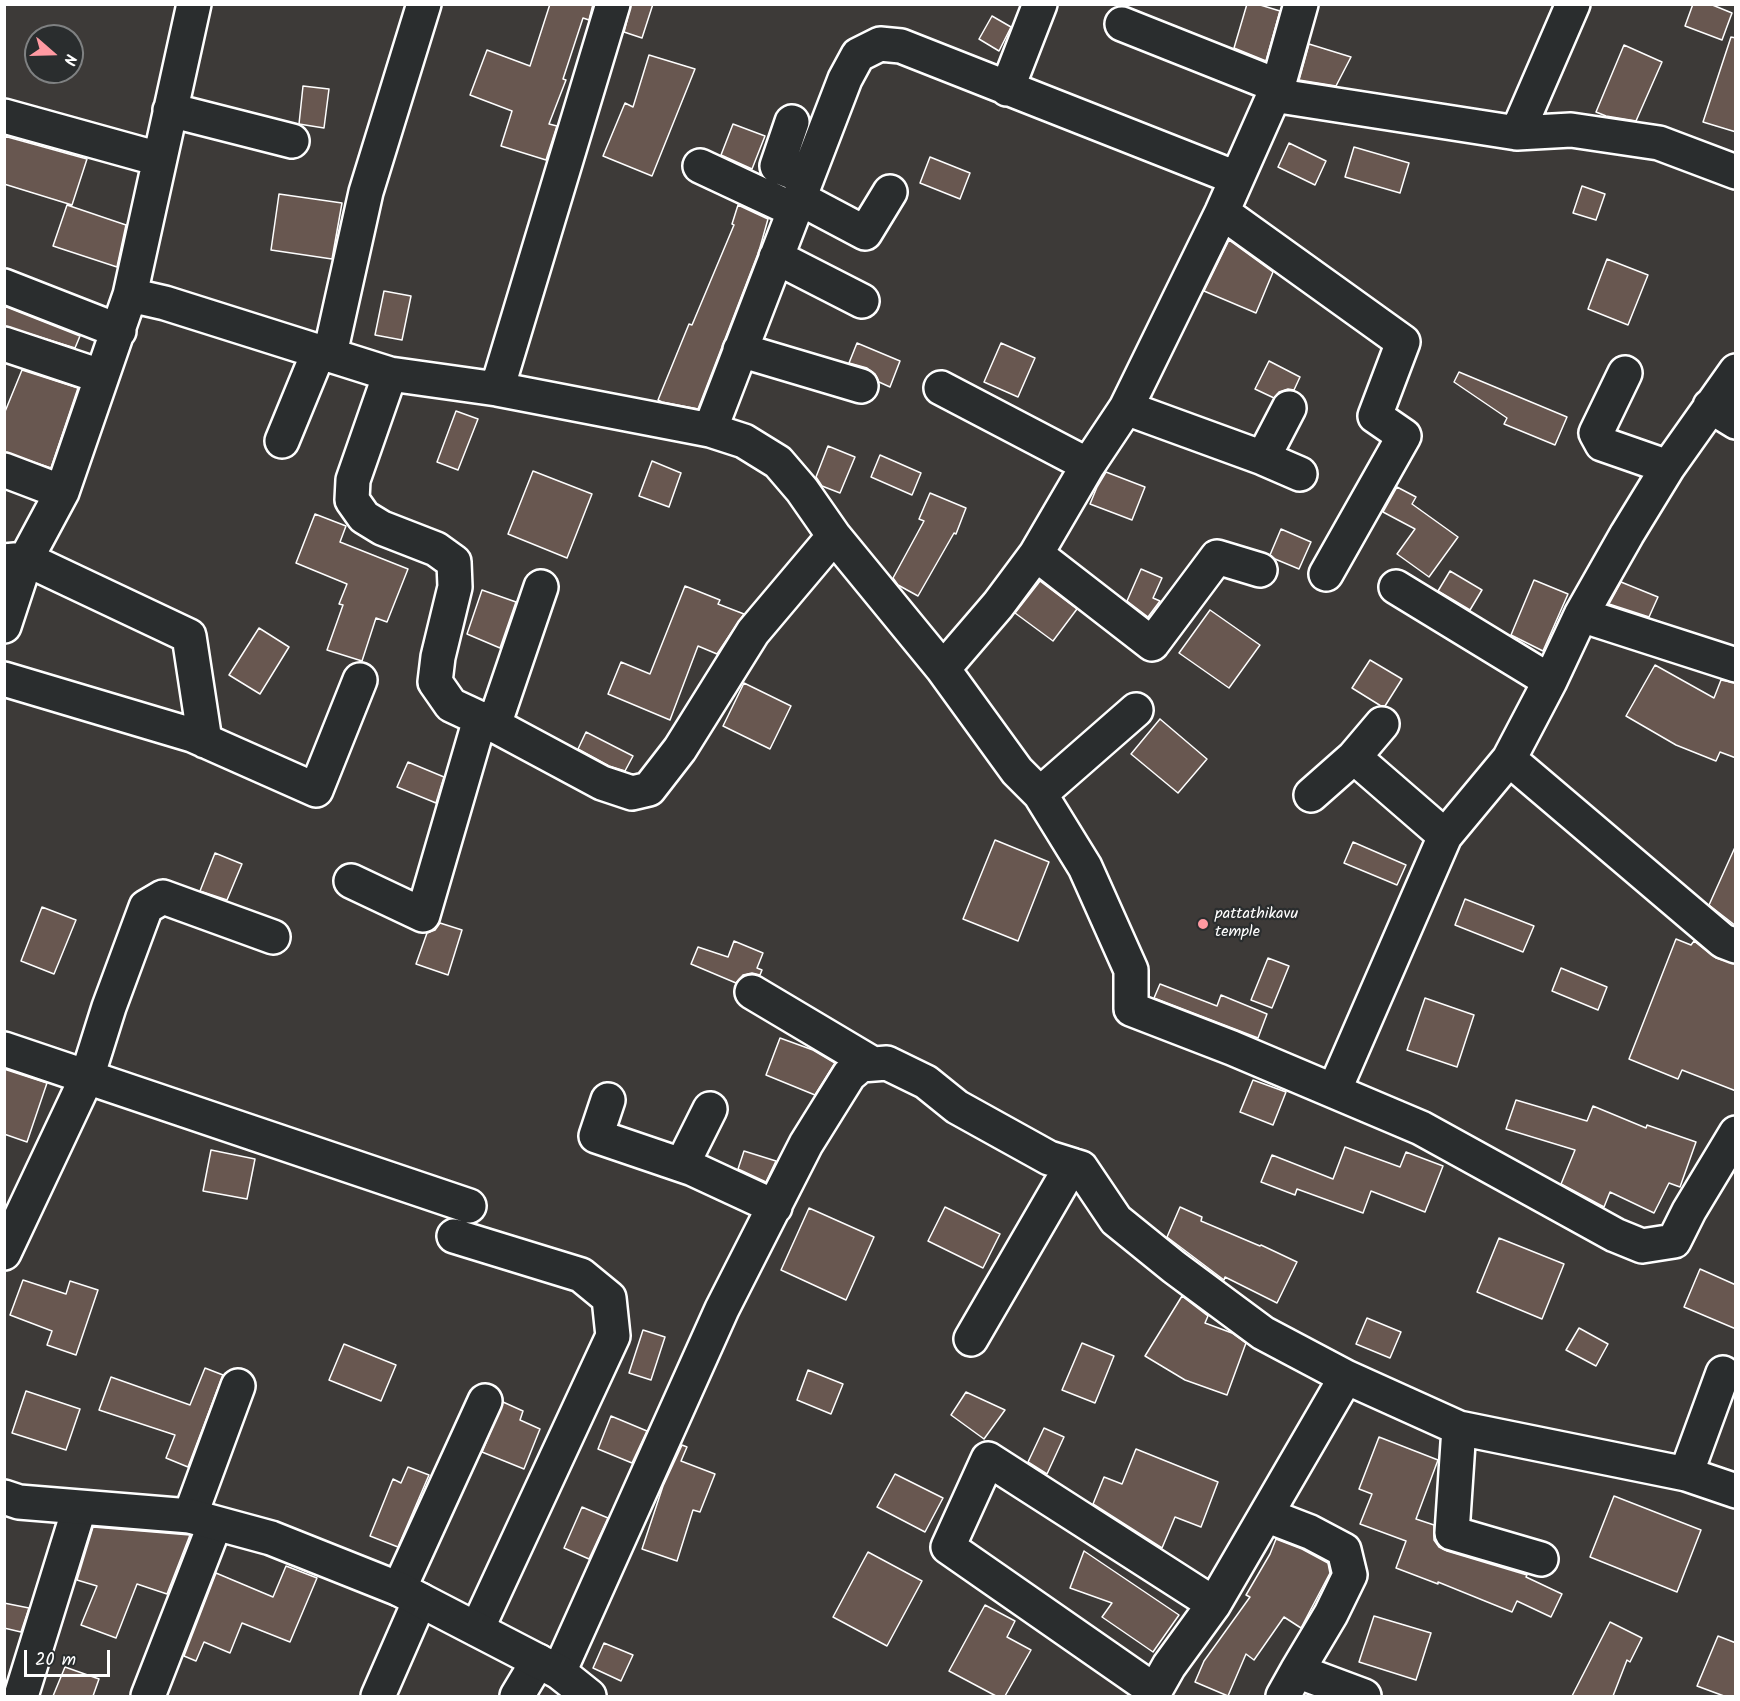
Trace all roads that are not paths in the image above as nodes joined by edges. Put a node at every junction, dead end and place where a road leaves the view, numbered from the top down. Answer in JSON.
{"nodes":[{"id":1,"x":194,"y":4,"type":"edge"},
{"id":2,"x":424,"y":4,"type":"edge"},
{"id":3,"x":613,"y":4,"type":"edge"},
{"id":4,"x":1040,"y":4,"type":"edge"},
{"id":5,"x":1301,"y":4,"type":"edge"},
{"id":6,"x":1574,"y":4,"type":"edge"},
{"id":7,"x":1122,"y":24,"type":"dead end"},
{"id":8,"x":1007,"y":89,"type":"junction"},
{"id":9,"x":1276,"y":90,"type":"junction"},
{"id":10,"x":170,"y":110,"type":"junction"},
{"id":11,"x":4,"y":116,"type":"edge"},
{"id":12,"x":792,"y":122,"type":"dead end"},
{"id":13,"x":1517,"y":133,"type":"junction"},
{"id":14,"x":292,"y":141,"type":"dead end"},
{"id":15,"x":159,"y":159,"type":"junction"},
{"id":16,"x":700,"y":166,"type":"dead end"},
{"id":17,"x":1736,"y":172,"type":"edge"},
{"id":18,"x":1236,"y":178,"type":"junction"},
{"id":19,"x":890,"y":192,"type":"dead end"},
{"id":20,"x":800,"y":195,"type":"junction"},
{"id":21,"x":1222,"y":212,"type":"junction"},
{"id":22,"x":776,"y":257,"type":"junction"},
{"id":23,"x":4,"y":286,"type":"edge"},
{"id":24,"x":130,"y":295,"type":"junction"},
{"id":25,"x":862,"y":301,"type":"dead end"},
{"id":26,"x":119,"y":331,"type":"junction"},
{"id":27,"x":4,"y":344,"type":"edge"},
{"id":28,"x":740,"y":350,"type":"junction"},
{"id":29,"x":324,"y":352,"type":"junction"},
{"id":30,"x":1736,"y":371,"type":"edge"},
{"id":31,"x":1625,"y":373,"type":"dead end"},
{"id":32,"x":390,"y":374,"type":"junction"},
{"id":33,"x":100,"y":376,"type":"junction"},
{"id":34,"x":861,"y":386,"type":"dead end"},
{"id":35,"x":941,"y":388,"type":"dead end"},
{"id":36,"x":497,"y":389,"type":"junction"},
{"id":37,"x":1126,"y":408,"type":"junction"},
{"id":38,"x":1289,"y":408,"type":"dead end"},
{"id":39,"x":1723,"y":414,"type":"edge"},
{"id":40,"x":710,"y":429,"type":"junction"},
{"id":41,"x":282,"y":441,"type":"dead end"},
{"id":42,"x":1263,"y":458,"type":"junction"},
{"id":43,"x":1088,"y":465,"type":"junction"},
{"id":44,"x":1668,"y":467,"type":"junction"},
{"id":45,"x":4,"y":471,"type":"edge"},
{"id":46,"x":1300,"y":474,"type":"dead end"},
{"id":47,"x":62,"y":492,"type":"junction"},
{"id":48,"x":834,"y":536,"type":"junction"},
{"id":49,"x":1036,"y":554,"type":"junction"},
{"id":50,"x":15,"y":560,"type":"edge"},
{"id":51,"x":1260,"y":570,"type":"dead end"},
{"id":52,"x":1326,"y":573,"type":"dead end"},
{"id":53,"x":541,"y":587,"type":"dead end"},
{"id":54,"x":1396,"y":587,"type":"dead end"},
{"id":55,"x":1581,"y":615,"type":"junction"},
{"id":56,"x":4,"y":626,"type":"edge"},
{"id":57,"x":1736,"y":665,"type":"edge"},
{"id":58,"x":943,"y":669,"type":"junction"},
{"id":59,"x":4,"y":679,"type":"edge"},
{"id":60,"x":360,"y":680,"type":"dead end"},
{"id":61,"x":1550,"y":681,"type":"junction"},
{"id":62,"x":1136,"y":710,"type":"dead end"},
{"id":63,"x":487,"y":722,"type":"junction"},
{"id":64,"x":1382,"y":724,"type":"dead end"},
{"id":65,"x":206,"y":741,"type":"junction"},
{"id":66,"x":1354,"y":757,"type":"junction"},
{"id":67,"x":1509,"y":759,"type":"junction"},
{"id":68,"x":1040,"y":794,"type":"junction"},
{"id":69,"x":1311,"y":795,"type":"dead end"},
{"id":70,"x":1445,"y":836,"type":"junction"},
{"id":71,"x":351,"y":881,"type":"dead end"},
{"id":72,"x":273,"y":936,"type":"dead end"},
{"id":73,"x":1736,"y":946,"type":"edge"},
{"id":74,"x":752,"y":992,"type":"dead end"},
{"id":75,"x":4,"y":1049,"type":"edge"},
{"id":76,"x":873,"y":1064,"type":"junction"},
{"id":77,"x":87,"y":1077,"type":"junction"},
{"id":78,"x":1334,"y":1091,"type":"junction"},
{"id":79,"x":608,"y":1100,"type":"dead end"},
{"id":80,"x":710,"y":1109,"type":"dead end"},
{"id":81,"x":1736,"y":1133,"type":"edge"},
{"id":82,"x":682,"y":1165,"type":"junction"},
{"id":83,"x":1072,"y":1165,"type":"junction"},
{"id":84,"x":469,"y":1206,"type":"dead end"},
{"id":85,"x":775,"y":1207,"type":"junction"},
{"id":86,"x":454,"y":1236,"type":"dead end"},
{"id":87,"x":4,"y":1253,"type":"edge"},
{"id":88,"x":971,"y":1339,"type":"dead end"},
{"id":89,"x":1723,"y":1374,"type":"dead end"},
{"id":90,"x":1346,"y":1377,"type":"junction"},
{"id":91,"x":238,"y":1386,"type":"dead end"},
{"id":92,"x":485,"y":1401,"type":"dead end"},
{"id":93,"x":1459,"y":1428,"type":"junction"},
{"id":94,"x":1686,"y":1474,"type":"junction"},
{"id":95,"x":1736,"y":1491,"type":"edge"},
{"id":96,"x":4,"y":1497,"type":"edge"},
{"id":97,"x":79,"y":1509,"type":"junction"},
{"id":98,"x":1266,"y":1515,"type":"junction"},
{"id":99,"x":202,"y":1520,"type":"junction"},
{"id":100,"x":1541,"y":1559,"type":"dead end"},
{"id":101,"x":409,"y":1595,"type":"junction"},
{"id":102,"x":1215,"y":1604,"type":"junction"},
{"id":103,"x":477,"y":1629,"type":"junction"},
{"id":104,"x":548,"y":1666,"type":"junction"},
{"id":105,"x":1290,"y":1684,"type":"edge"},
{"id":106,"x":1153,"y":1694,"type":"edge"},
{"id":107,"x":21,"y":1696,"type":"edge"},
{"id":108,"x":148,"y":1696,"type":"edge"},
{"id":109,"x":378,"y":1696,"type":"edge"},
{"id":110,"x":517,"y":1696,"type":"edge"},
{"id":111,"x":589,"y":1696,"type":"edge"},
{"id":112,"x":1364,"y":1696,"type":"edge"}],
"edges":[{"from":1,"to":10,"type":"street"},
{"from":2,"to":29,"type":"street"},
{"from":3,"to":36,"type":"street"},
{"from":4,"to":8,"type":"street"},
{"from":5,"to":9,"type":"street"},
{"from":6,"to":13,"type":"street"},
{"from":7,"to":9,"type":"street"},
{"from":8,"to":18,"type":"street"},
{"from":8,"to":20,"type":"street"},
{"from":9,"to":13,"type":"street"},
{"from":9,"to":18,"type":"street"},
{"from":10,"to":14,"type":"street"},
{"from":10,"to":15,"type":"street"},
{"from":11,"to":15,"type":"street"},
{"from":12,"to":20,"type":"street"},
{"from":13,"to":17,"type":"street"},
{"from":15,"to":24,"type":"street"},
{"from":16,"to":20,"type":"street"},
{"from":18,"to":21,"type":"street"},
{"from":19,"to":20,"type":"street"},
{"from":20,"to":22,"type":"street"},
{"from":21,"to":37,"type":"street"},
{"from":21,"to":52,"type":"street"},
{"from":22,"to":25,"type":"street"},
{"from":22,"to":28,"type":"street"},
{"from":23,"to":26,"type":"street"},
{"from":24,"to":26,"type":"street"},
{"from":24,"to":29,"type":"street"},
{"from":26,"to":33,"type":"street"},
{"from":27,"to":33,"type":"street"},
{"from":28,"to":34,"type":"street"},
{"from":28,"to":40,"type":"street"},
{"from":29,"to":32,"type":"street"},
{"from":29,"to":41,"type":"street"},
{"from":30,"to":39,"type":"street"},
{"from":31,"to":44,"type":"street"},
{"from":32,"to":36,"type":"street"},
{"from":32,"to":63,"type":"street"},
{"from":33,"to":47,"type":"street"},
{"from":35,"to":43,"type":"street"},
{"from":36,"to":40,"type":"street"},
{"from":37,"to":42,"type":"street"},
{"from":37,"to":43,"type":"street"},
{"from":38,"to":42,"type":"street"},
{"from":39,"to":44,"type":"street"},
{"from":40,"to":48,"type":"street"},
{"from":42,"to":46,"type":"street"},
{"from":43,"to":49,"type":"street"},
{"from":44,"to":55,"type":"street"},
{"from":45,"to":47,"type":"street"},
{"from":47,"to":50,"type":"street"},
{"from":48,"to":58,"type":"street"},
{"from":48,"to":63,"type":"street"},
{"from":49,"to":51,"type":"street"},
{"from":49,"to":58,"type":"street"},
{"from":50,"to":56,"type":"street"},
{"from":50,"to":65,"type":"street"},
{"from":53,"to":63,"type":"street"},
{"from":54,"to":61,"type":"street"},
{"from":55,"to":57,"type":"street"},
{"from":55,"to":61,"type":"street"},
{"from":58,"to":68,"type":"street"},
{"from":59,"to":65,"type":"street"},
{"from":60,"to":65,"type":"street"},
{"from":61,"to":67,"type":"street"},
{"from":62,"to":68,"type":"street"},
{"from":63,"to":71,"type":"street"},
{"from":64,"to":66,"type":"street"},
{"from":66,"to":69,"type":"street"},
{"from":66,"to":70,"type":"street"},
{"from":67,"to":70,"type":"street"},
{"from":67,"to":73,"type":"street"},
{"from":68,"to":78,"type":"street"},
{"from":70,"to":78,"type":"street"},
{"from":72,"to":77,"type":"street"},
{"from":74,"to":76,"type":"street"},
{"from":75,"to":77,"type":"street"},
{"from":76,"to":83,"type":"street"},
{"from":76,"to":85,"type":"street"},
{"from":77,"to":84,"type":"street"},
{"from":77,"to":87,"type":"street"},
{"from":78,"to":81,"type":"street"},
{"from":79,"to":82,"type":"street"},
{"from":80,"to":82,"type":"street"},
{"from":82,"to":85,"type":"street"},
{"from":83,"to":88,"type":"street"},
{"from":83,"to":90,"type":"street"},
{"from":85,"to":104,"type":"street"},
{"from":86,"to":103,"type":"street"},
{"from":89,"to":94,"type":"street"},
{"from":90,"to":93,"type":"street"},
{"from":90,"to":98,"type":"street"},
{"from":91,"to":99,"type":"street"},
{"from":92,"to":101,"type":"street"},
{"from":93,"to":94,"type":"street"},
{"from":93,"to":100,"type":"street"},
{"from":94,"to":95,"type":"street"},
{"from":96,"to":97,"type":"street"},
{"from":97,"to":99,"type":"street"},
{"from":97,"to":107,"type":"street"},
{"from":98,"to":102,"type":"street"},
{"from":98,"to":105,"type":"street"},
{"from":99,"to":101,"type":"street"},
{"from":99,"to":108,"type":"street"},
{"from":101,"to":103,"type":"street"},
{"from":101,"to":109,"type":"street"},
{"from":102,"to":106,"type":"street"},
{"from":102,"to":106,"type":"street"},
{"from":103,"to":104,"type":"street"},
{"from":104,"to":110,"type":"street"},
{"from":104,"to":111,"type":"street"},
{"from":105,"to":112,"type":"street"}]}
